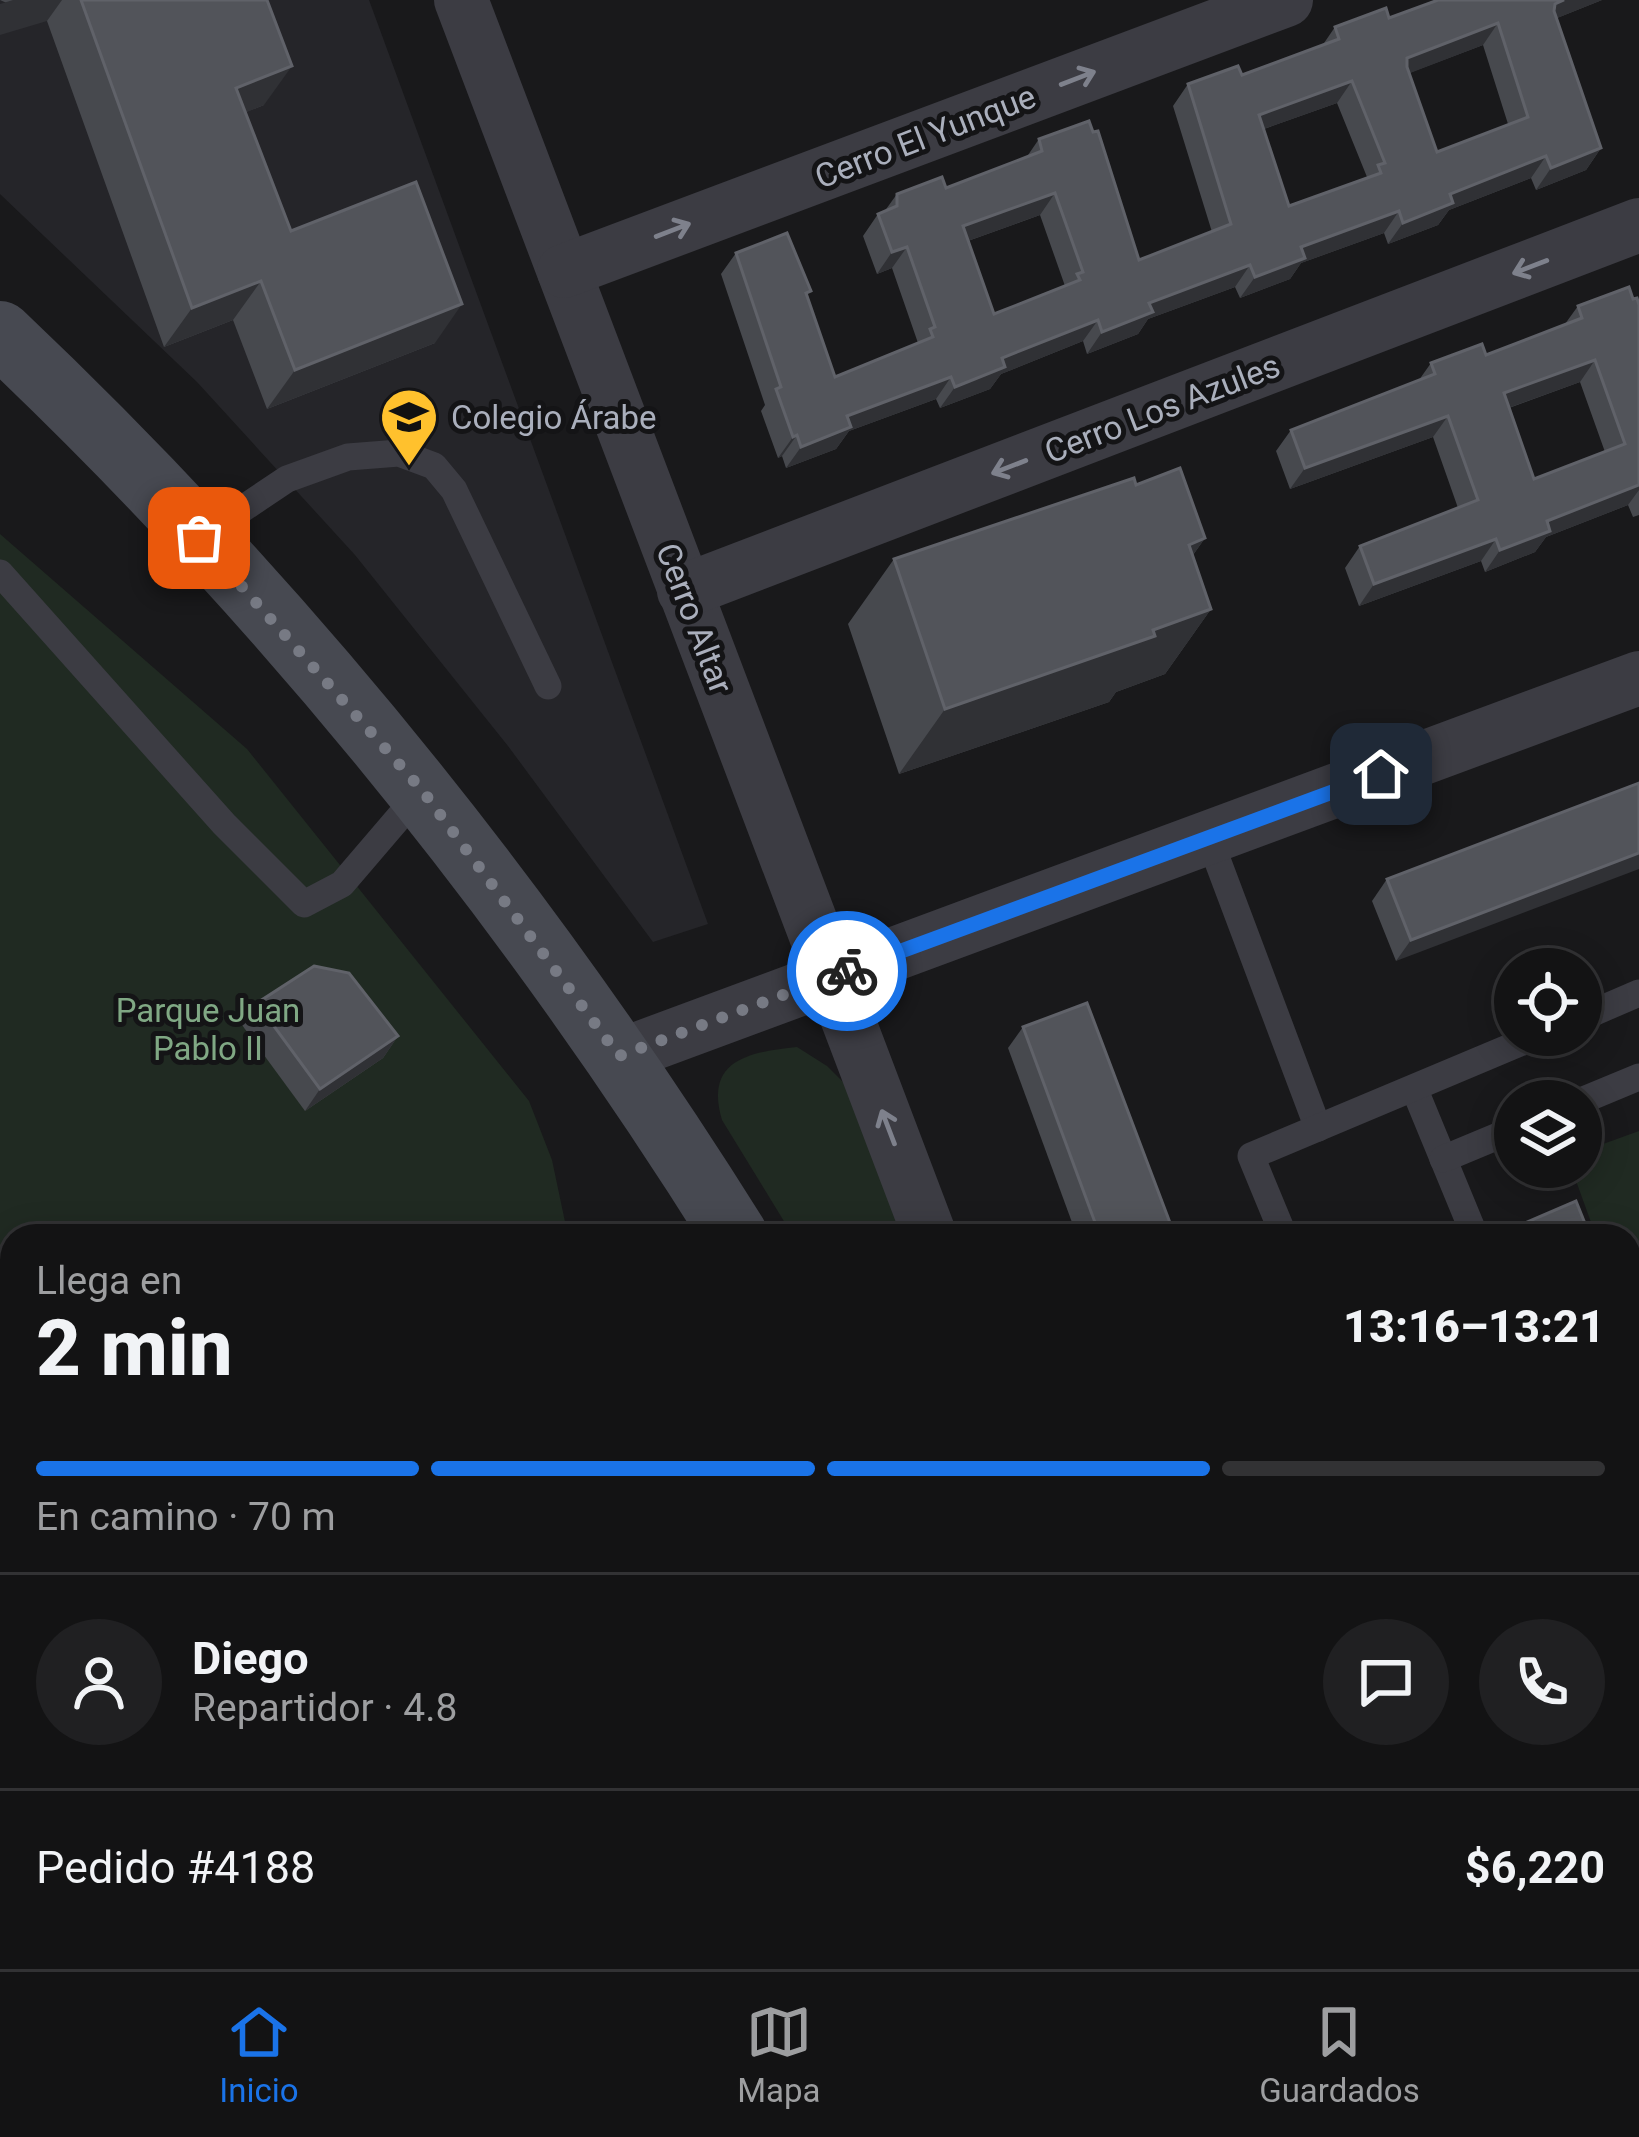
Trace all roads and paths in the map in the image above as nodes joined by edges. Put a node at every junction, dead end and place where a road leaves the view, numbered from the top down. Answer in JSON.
{"nodes":[{"id":1,"x":461,"y":0,"type":"edge"},
{"id":2,"x":1286,"y":0,"type":"edge"},
{"id":3,"x":1639,"y":225,"type":"edge"},
{"id":4,"x":564,"y":271,"type":"junction"},
{"id":5,"x":15,"y":358,"type":"edge"},
{"id":6,"x":199,"y":538,"type":"junction"},
{"id":7,"x":0,"y":574,"type":"edge"},
{"id":8,"x":684,"y":590,"type":"junction"},
{"id":9,"x":1639,"y":678,"type":"edge"},
{"id":10,"x":548,"y":686,"type":"dead end"},
{"id":11,"x":422,"y":790,"type":"junction"},
{"id":12,"x":1209,"y":838,"type":"junction"},
{"id":13,"x":830,"y":978,"type":"junction"},
{"id":14,"x":1639,"y":993,"type":"edge"},
{"id":15,"x":1602,"y":1009,"type":"edge"},
{"id":16,"x":1494,"y":1054,"type":"edge"},
{"id":17,"x":619,"y":1056,"type":"junction"},
{"id":18,"x":1639,"y":1077,"type":"edge"},
{"id":19,"x":1414,"y":1088,"type":"junction"},
{"id":20,"x":1602,"y":1092,"type":"edge"},
{"id":21,"x":1318,"y":1128,"type":"junction"},
{"id":22,"x":1494,"y":1138,"type":"edge"},
{"id":23,"x":1443,"y":1159,"type":"junction"},
{"id":24,"x":726,"y":1224,"type":"edge"},
{"id":25,"x":925,"y":1224,"type":"edge"},
{"id":26,"x":1279,"y":1224,"type":"edge"},
{"id":27,"x":1470,"y":1224,"type":"edge"}],
"edges":[{"from":1,"to":4,"type":"street","name":"Cerro Altar"},
{"from":4,"to":2,"type":"street","name":"Cerro El Yunque","one_way":true},
{"from":3,"to":8,"type":"street","name":"Cerro Los Azules","one_way":true},
{"from":4,"to":8,"type":"street","name":"Cerro Altar"},
{"from":5,"to":6,"type":"main road"},
{"from":6,"to":10,"type":"lane"},
{"from":6,"to":11,"type":"main road"},
{"from":7,"to":11,"type":"lane"},
{"from":8,"to":13,"type":"street","name":"Cerro Altar"},
{"from":9,"to":12,"type":"street"},
{"from":11,"to":17,"type":"main road"},
{"from":12,"to":13,"type":"street"},
{"from":12,"to":21,"type":"lane"},
{"from":13,"to":17,"type":"street"},
{"from":25,"to":13,"type":"street","name":"Cerro Altar","one_way":true},
{"from":14,"to":15,"type":"lane"},
{"from":16,"to":19,"type":"lane"},
{"from":17,"to":24,"type":"main road"},
{"from":18,"to":20,"type":"lane"},
{"from":19,"to":21,"type":"lane"},
{"from":19,"to":23,"type":"lane"},
{"from":21,"to":26,"type":"lane"},
{"from":22,"to":23,"type":"lane"},
{"from":23,"to":27,"type":"lane"}]}
